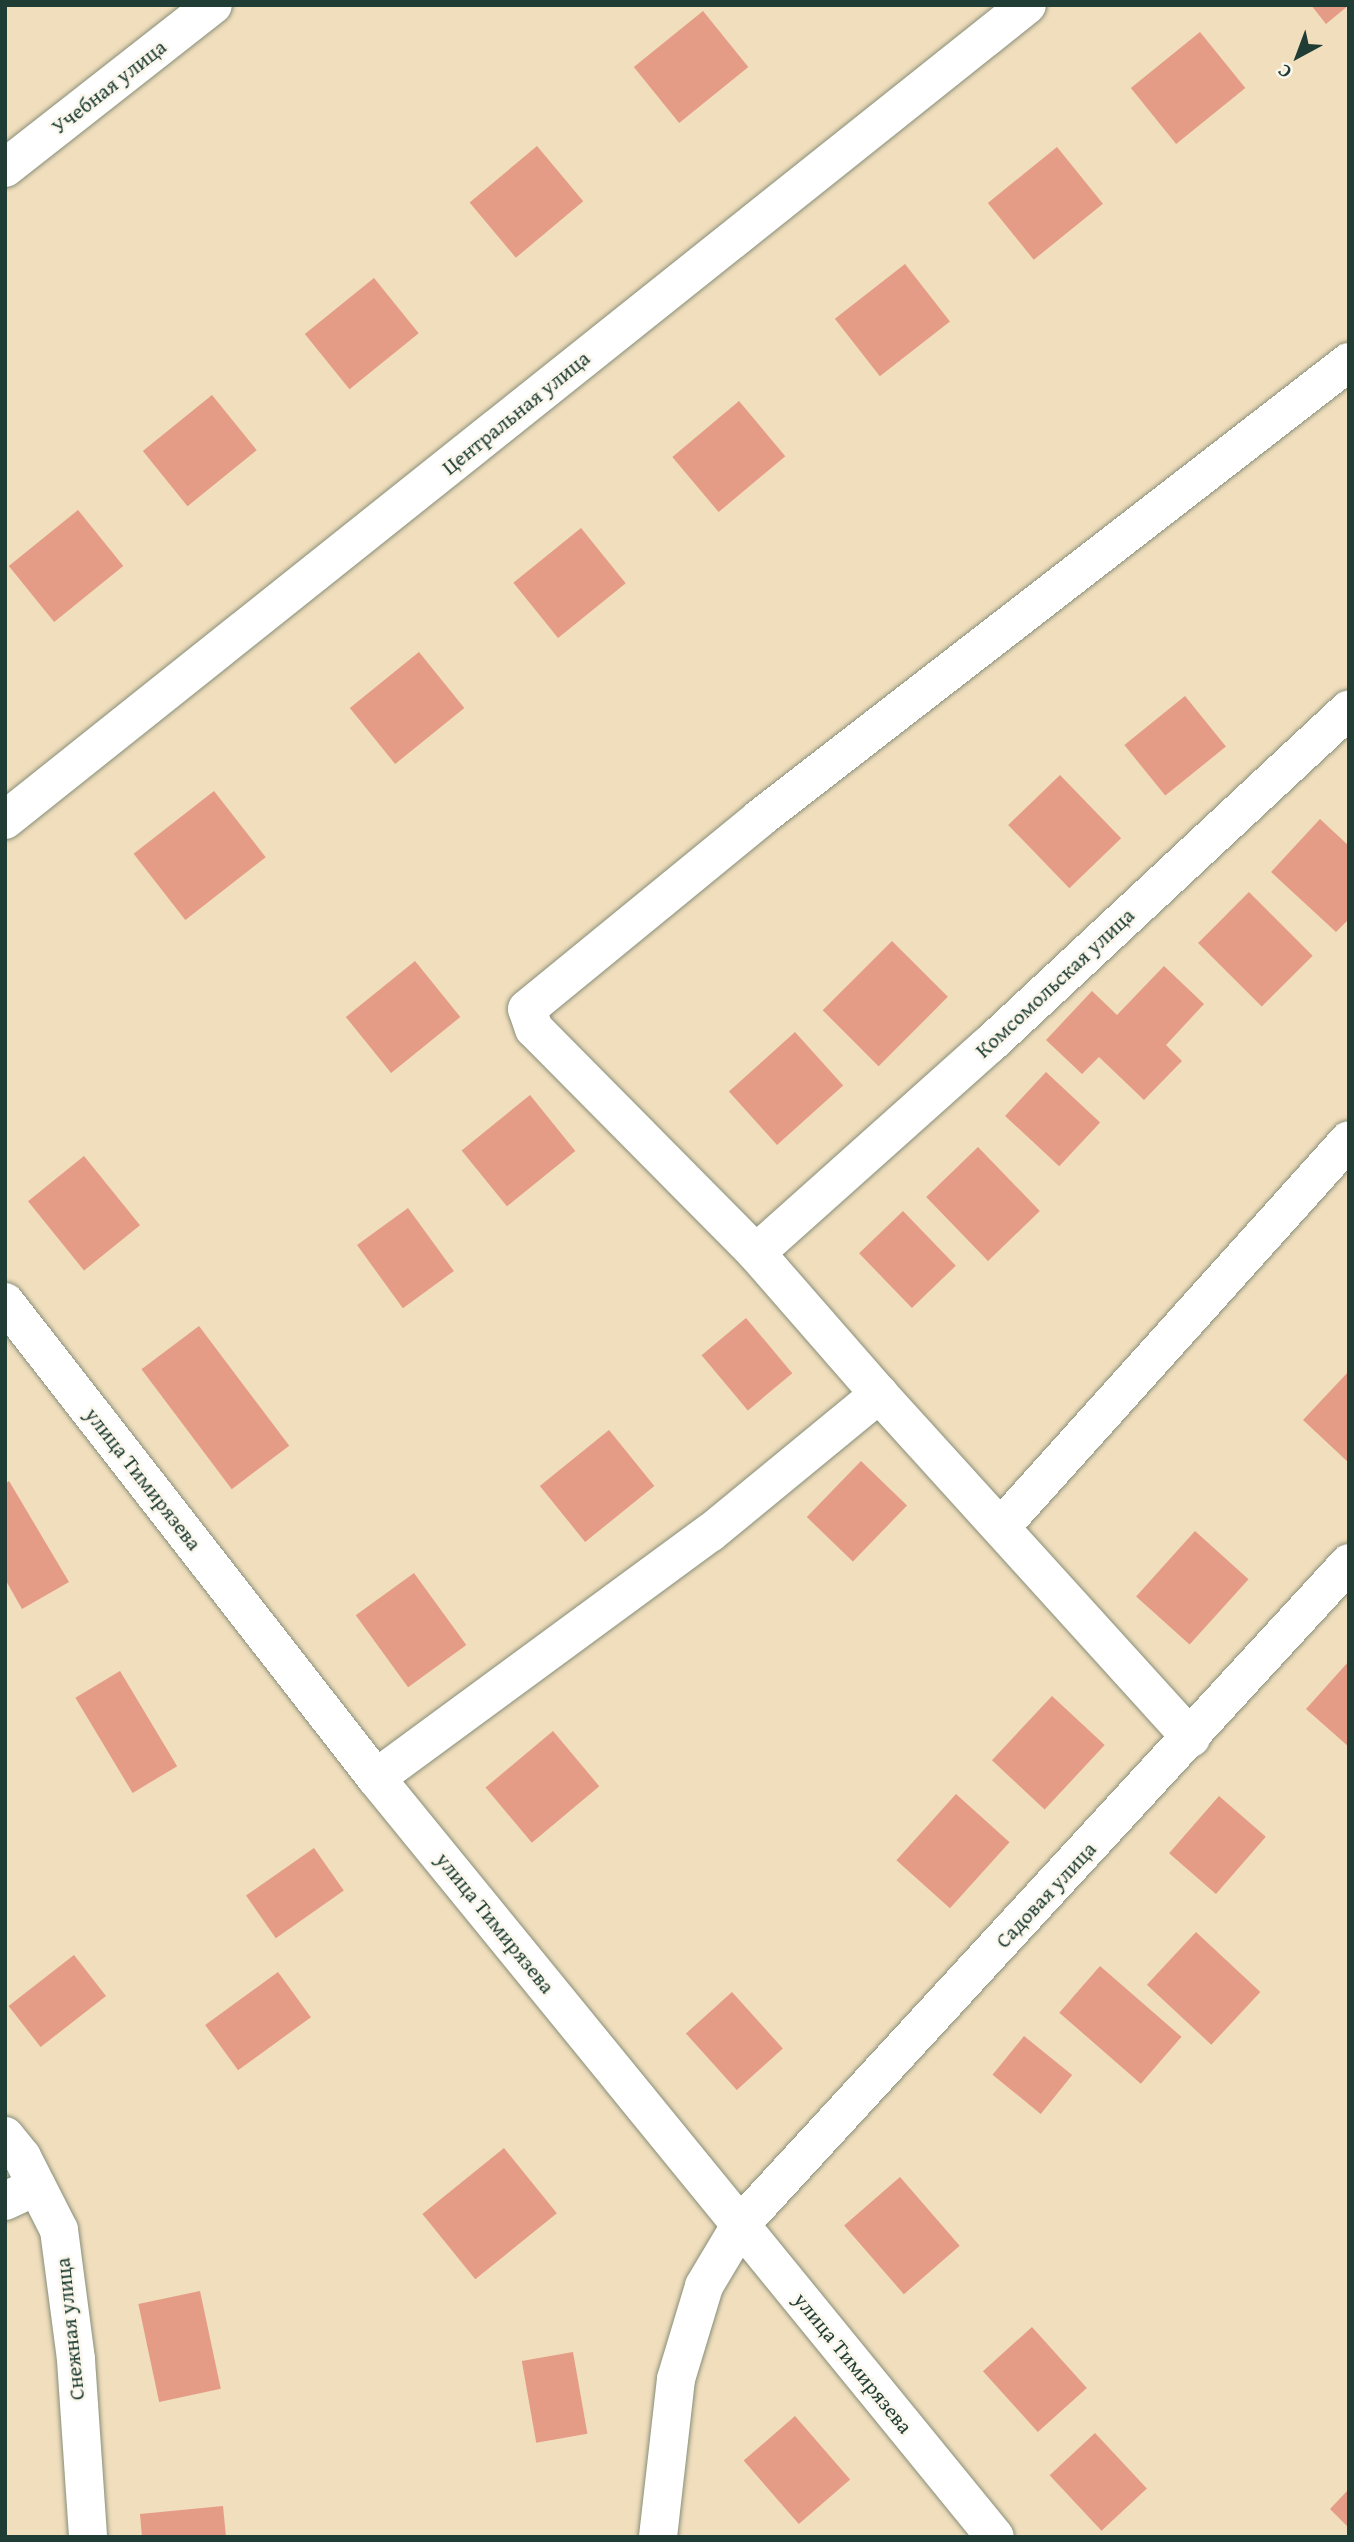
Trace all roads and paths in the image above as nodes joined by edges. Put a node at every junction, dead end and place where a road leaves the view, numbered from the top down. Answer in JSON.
{"nodes":[{"id":1,"x":213,"y":5,"type":"edge"},
{"id":2,"x":1027,"y":5,"type":"edge"},
{"id":3,"x":5,"y":168,"type":"edge"},
{"id":4,"x":1349,"y":362,"type":"edge"},
{"id":5,"x":1349,"y":709,"type":"edge"},
{"id":6,"x":5,"y":820,"type":"edge"},
{"id":7,"x":1349,"y":1140,"type":"edge"},
{"id":8,"x":756,"y":1253,"type":"junction"},
{"id":9,"x":5,"y":1302,"type":"edge"},
{"id":10,"x":879,"y":1394,"type":"junction"},
{"id":11,"x":1001,"y":1527,"type":"junction"},
{"id":12,"x":1349,"y":1563,"type":"edge"},
{"id":13,"x":1191,"y":1738,"type":"junction"},
{"id":14,"x":376,"y":1778,"type":"junction"},
{"id":15,"x":5,"y":2136,"type":"edge"},
{"id":16,"x":21,"y":2194,"type":"edge"},
{"id":17,"x":741,"y":2224,"type":"junction"},
{"id":18,"x":88,"y":2537,"type":"edge"},
{"id":19,"x":658,"y":2537,"type":"edge"},
{"id":20,"x":995,"y":2537,"type":"edge"}],
"edges":[{"from":1,"to":3,"type":"street","name":"Учебная улица"},
{"from":2,"to":6,"type":"street","name":"Центральная улица"},
{"from":4,"to":8,"type":"street"},
{"from":5,"to":8,"type":"street","name":"Комсомольская улица"},
{"from":7,"to":11,"type":"street"},
{"from":8,"to":10,"type":"street"},
{"from":9,"to":14,"type":"street","name":"улица Тимирязева"},
{"from":10,"to":11,"type":"street"},
{"from":10,"to":14,"type":"street"},
{"from":11,"to":13,"type":"street"},
{"from":12,"to":13,"type":"street","name":"Садовая улица"},
{"from":13,"to":17,"type":"street","name":"Садовая улица"},
{"from":14,"to":17,"type":"street","name":"улица Тимирязева"},
{"from":15,"to":16,"type":"street","name":"Снежная улица"},
{"from":16,"to":18,"type":"street","name":"Снежная улица"},
{"from":17,"to":19,"type":"street","name":"Садовая улица"},
{"from":17,"to":20,"type":"street","name":"улица Тимирязева"}]}
